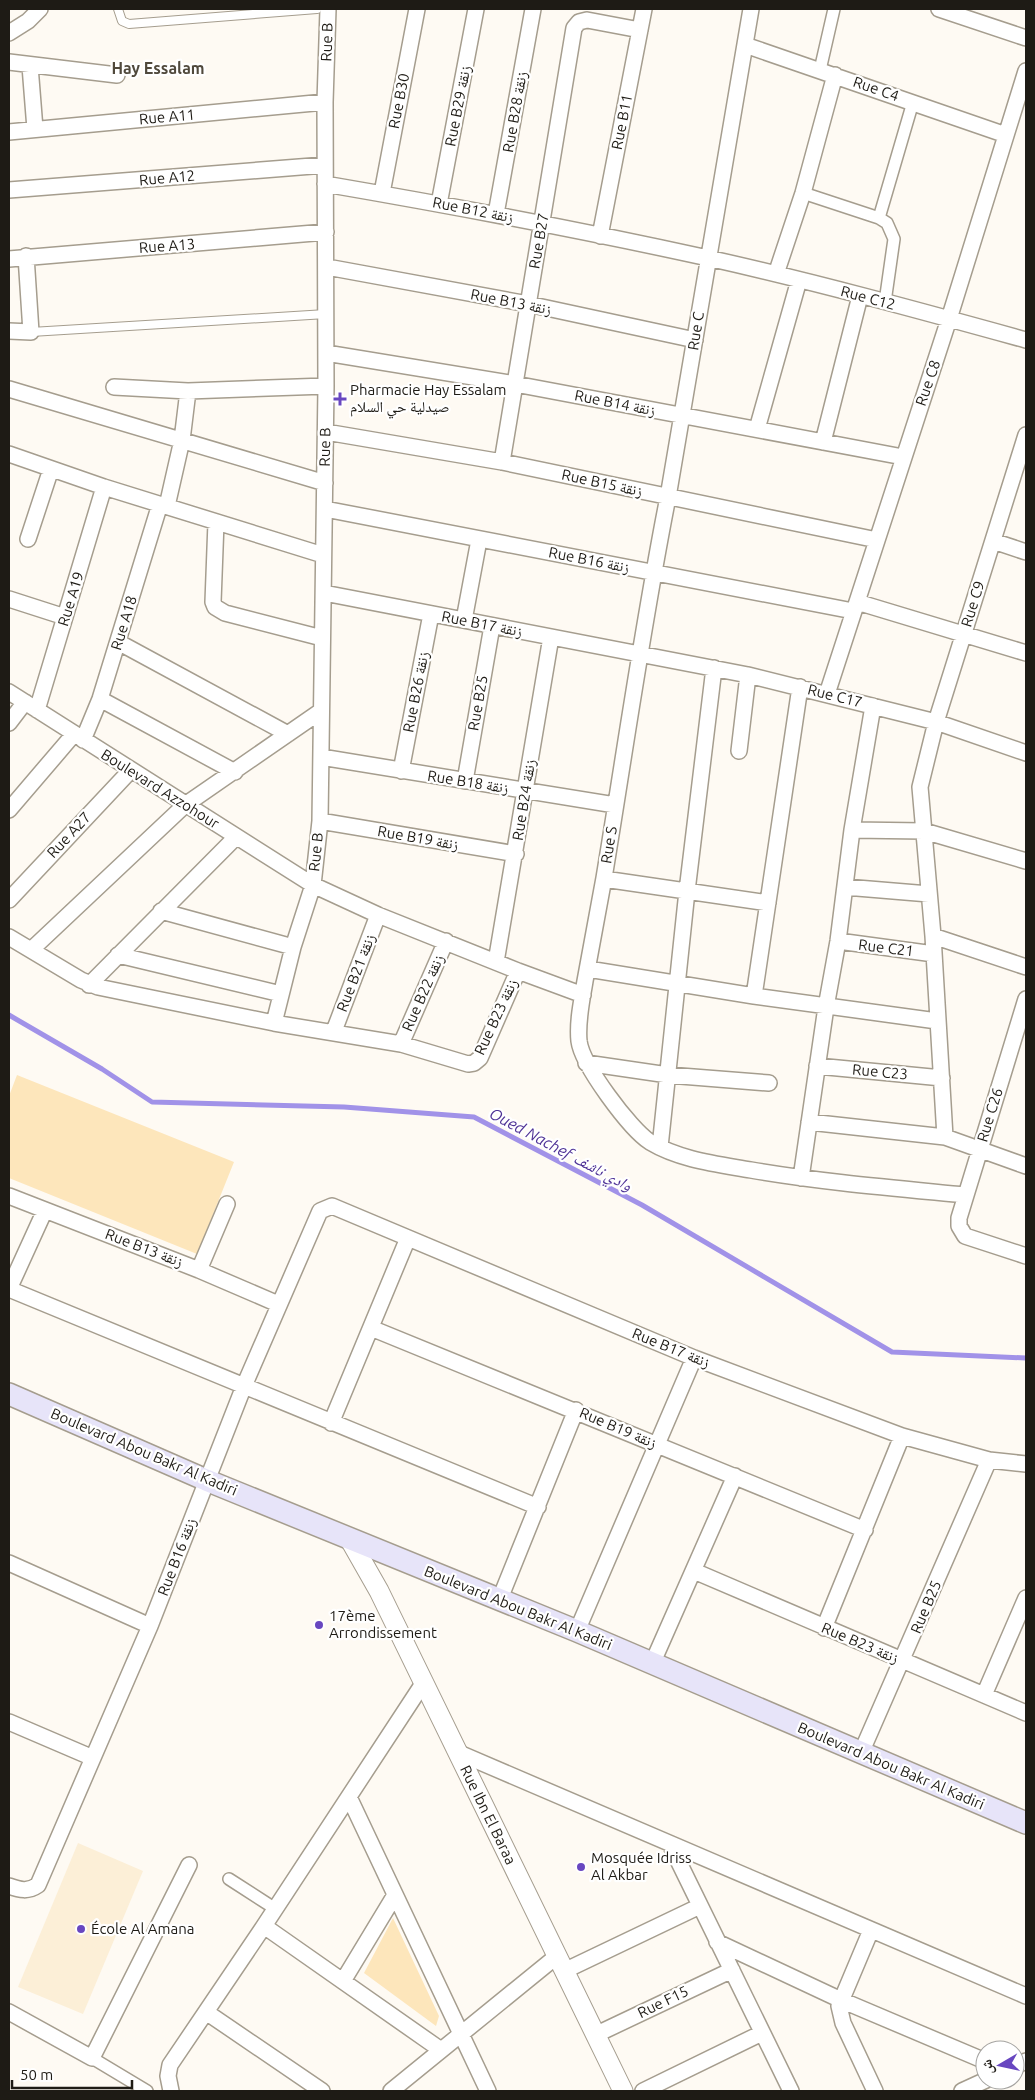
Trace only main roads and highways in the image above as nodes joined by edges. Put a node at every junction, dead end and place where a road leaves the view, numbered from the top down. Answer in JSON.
{"nodes":[{"id":1,"x":9,"y":1394,"type":"edge"},
{"id":2,"x":1026,"y":1823,"type":"edge"}],
"edges":[{"from":1,"to":2,"type":"main road","name":"Boulevard Abou Bakr Al Kadiri"}]}
